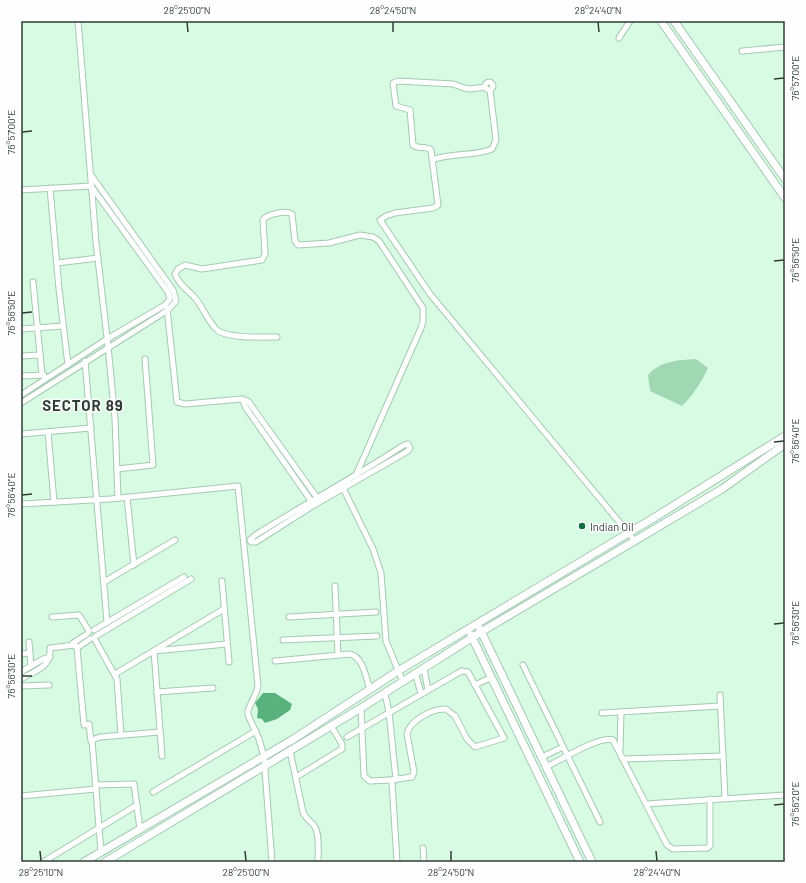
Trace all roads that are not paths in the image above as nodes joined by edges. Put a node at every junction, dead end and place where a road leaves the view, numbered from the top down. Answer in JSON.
{"nodes":[{"id":1,"x":78,"y":21,"type":"edge"},
{"id":2,"x":630,"y":21,"type":"edge"},
{"id":3,"x":661,"y":21,"type":"edge"},
{"id":4,"x":674,"y":21,"type":"edge"},
{"id":5,"x":620,"y":38,"type":"dead end"},
{"id":6,"x":785,"y":47,"type":"edge"},
{"id":7,"x":742,"y":51,"type":"dead end"},
{"id":8,"x":706,"y":66,"type":"junction"},
{"id":9,"x":696,"y":73,"type":"junction"},
{"id":10,"x":432,"y":160,"type":"junction"},
{"id":11,"x":91,"y":174,"type":"junction"},
{"id":12,"x":785,"y":180,"type":"edge"},
{"id":13,"x":91,"y":186,"type":"junction"},
{"id":14,"x":50,"y":188,"type":"junction"},
{"id":15,"x":21,"y":190,"type":"edge"},
{"id":16,"x":785,"y":198,"type":"edge"},
{"id":17,"x":98,"y":258,"type":"junction"},
{"id":18,"x":57,"y":263,"type":"junction"},
{"id":19,"x":33,"y":282,"type":"dead end"},
{"id":20,"x":170,"y":299,"type":"junction"},
{"id":21,"x":176,"y":299,"type":"junction"},
{"id":22,"x":166,"y":307,"type":"junction"},
{"id":23,"x":63,"y":326,"type":"junction"},
{"id":24,"x":37,"y":328,"type":"junction"},
{"id":25,"x":21,"y":329,"type":"edge"},
{"id":26,"x":277,"y":337,"type":"dead end"},
{"id":27,"x":107,"y":339,"type":"junction"},
{"id":28,"x":108,"y":346,"type":"junction"},
{"id":29,"x":40,"y":355,"type":"junction"},
{"id":30,"x":21,"y":356,"type":"edge"},
{"id":31,"x":145,"y":359,"type":"dead end"},
{"id":32,"x":85,"y":361,"type":"junction"},
{"id":33,"x":68,"y":365,"type":"junction"},
{"id":34,"x":42,"y":375,"type":"junction"},
{"id":35,"x":21,"y":376,"type":"edge"},
{"id":36,"x":50,"y":377,"type":"junction"},
{"id":37,"x":21,"y":395,"type":"edge"},
{"id":38,"x":242,"y":399,"type":"junction"},
{"id":39,"x":21,"y":403,"type":"edge"},
{"id":40,"x":91,"y":428,"type":"junction"},
{"id":41,"x":48,"y":432,"type":"junction"},
{"id":42,"x":21,"y":434,"type":"edge"},
{"id":43,"x":785,"y":436,"type":"edge"},
{"id":44,"x":785,"y":444,"type":"edge"},
{"id":45,"x":117,"y":469,"type":"junction"},
{"id":46,"x":356,"y":475,"type":"junction"},
{"id":47,"x":341,"y":484,"type":"junction"},
{"id":48,"x":344,"y":490,"type":"junction"},
{"id":49,"x":127,"y":497,"type":"junction"},
{"id":50,"x":118,"y":498,"type":"junction"},
{"id":51,"x":97,"y":500,"type":"junction"},
{"id":52,"x":318,"y":500,"type":"junction"},
{"id":53,"x":54,"y":502,"type":"junction"},
{"id":54,"x":312,"y":503,"type":"junction"},
{"id":55,"x":21,"y":504,"type":"edge"},
{"id":56,"x":625,"y":534,"type":"junction"},
{"id":57,"x":175,"y":540,"type":"dead end"},
{"id":58,"x":632,"y":543,"type":"junction"},
{"id":59,"x":134,"y":565,"type":"junction"},
{"id":60,"x":184,"y":576,"type":"dead end"},
{"id":61,"x":191,"y":578,"type":"dead end"},
{"id":62,"x":222,"y":581,"type":"dead end"},
{"id":63,"x":104,"y":582,"type":"junction"},
{"id":64,"x":335,"y":586,"type":"dead end"},
{"id":65,"x":224,"y":609,"type":"junction"},
{"id":66,"x":376,"y":612,"type":"dead end"},
{"id":67,"x":336,"y":615,"type":"junction"},
{"id":68,"x":52,"y":617,"type":"dead end"},
{"id":69,"x":289,"y":617,"type":"dead end"},
{"id":70,"x":107,"y":622,"type":"junction"},
{"id":71,"x":477,"y":623,"type":"junction"},
{"id":72,"x":467,"y":629,"type":"junction"},
{"id":73,"x":481,"y":632,"type":"junction"},
{"id":74,"x":92,"y":635,"type":"junction"},
{"id":75,"x":378,"y":636,"type":"dead end"},
{"id":76,"x":337,"y":638,"type":"junction"},
{"id":77,"x":473,"y":638,"type":"junction"},
{"id":78,"x":283,"y":640,"type":"dead end"},
{"id":79,"x":29,"y":642,"type":"dead end"},
{"id":80,"x":227,"y":644,"type":"junction"},
{"id":81,"x":76,"y":647,"type":"junction"},
{"id":82,"x":154,"y":651,"type":"junction"},
{"id":83,"x":30,"y":653,"type":"junction"},
{"id":84,"x":21,"y":654,"type":"edge"},
{"id":85,"x":338,"y":655,"type":"junction"},
{"id":86,"x":50,"y":657,"type":"junction"},
{"id":87,"x":275,"y":661,"type":"dead end"},
{"id":88,"x":229,"y":662,"type":"dead end"},
{"id":89,"x":523,"y":665,"type":"dead end"},
{"id":90,"x":31,"y":666,"type":"junction"},
{"id":91,"x":424,"y":669,"type":"junction"},
{"id":92,"x":398,"y":671,"type":"junction"},
{"id":93,"x":21,"y":672,"type":"edge"},
{"id":94,"x":115,"y":674,"type":"junction"},
{"id":95,"x":416,"y":674,"type":"junction"},
{"id":96,"x":492,"y":677,"type":"junction"},
{"id":97,"x":21,"y":679,"type":"edge"},
{"id":98,"x":403,"y":682,"type":"junction"},
{"id":99,"x":49,"y":685,"type":"dead end"},
{"id":100,"x":475,"y":685,"type":"junction"},
{"id":101,"x":21,"y":686,"type":"edge"},
{"id":102,"x":213,"y":688,"type":"dead end"},
{"id":103,"x":370,"y":689,"type":"junction"},
{"id":104,"x":428,"y":690,"type":"junction"},
{"id":105,"x":157,"y":692,"type":"junction"},
{"id":106,"x":385,"y":694,"type":"junction"},
{"id":107,"x":421,"y":694,"type":"junction"},
{"id":108,"x":720,"y":695,"type":"dead end"},
{"id":109,"x":720,"y":706,"type":"junction"},
{"id":110,"x":361,"y":708,"type":"junction"},
{"id":111,"x":390,"y":712,"type":"junction"},
{"id":112,"x":622,"y":712,"type":"junction"},
{"id":113,"x":602,"y":713,"type":"dead end"},
{"id":114,"x":331,"y":726,"type":"junction"},
{"id":115,"x":361,"y":728,"type":"junction"},
{"id":116,"x":256,"y":731,"type":"junction"},
{"id":117,"x":160,"y":732,"type":"junction"},
{"id":118,"x":121,"y":735,"type":"junction"},
{"id":119,"x":347,"y":737,"type":"dead end"},
{"id":120,"x":92,"y":744,"type":"junction"},
{"id":121,"x":563,"y":747,"type":"junction"},
{"id":122,"x":290,"y":751,"type":"junction"},
{"id":123,"x":620,"y":752,"type":"junction"},
{"id":124,"x":162,"y":756,"type":"dead end"},
{"id":125,"x":567,"y":756,"type":"junction"},
{"id":126,"x":723,"y":756,"type":"junction"},
{"id":127,"x":264,"y":757,"type":"junction"},
{"id":128,"x":542,"y":757,"type":"junction"},
{"id":129,"x":623,"y":759,"type":"junction"},
{"id":130,"x":264,"y":767,"type":"junction"},
{"id":131,"x":546,"y":767,"type":"junction"},
{"id":132,"x":296,"y":777,"type":"junction"},
{"id":133,"x":393,"y":780,"type":"junction"},
{"id":134,"x":96,"y":787,"type":"junction"},
{"id":135,"x":154,"y":792,"type":"dead end"},
{"id":136,"x":785,"y":795,"type":"edge"},
{"id":137,"x":21,"y":796,"type":"edge"},
{"id":138,"x":725,"y":798,"type":"junction"},
{"id":139,"x":710,"y":799,"type":"junction"},
{"id":140,"x":646,"y":804,"type":"junction"},
{"id":141,"x":137,"y":805,"type":"junction"},
{"id":142,"x":600,"y":822,"type":"dead end"},
{"id":143,"x":99,"y":829,"type":"junction"},
{"id":144,"x":140,"y":829,"type":"junction"},
{"id":145,"x":423,"y":848,"type":"dead end"},
{"id":146,"x":101,"y":852,"type":"junction"},
{"id":147,"x":43,"y":862,"type":"edge"},
{"id":148,"x":84,"y":862,"type":"edge"},
{"id":149,"x":105,"y":862,"type":"edge"},
{"id":150,"x":272,"y":862,"type":"edge"},
{"id":151,"x":318,"y":862,"type":"edge"},
{"id":152,"x":397,"y":862,"type":"edge"},
{"id":153,"x":424,"y":862,"type":"edge"},
{"id":154,"x":580,"y":862,"type":"edge"},
{"id":155,"x":592,"y":862,"type":"edge"}],
"edges":[{"from":1,"to":11,"type":"street"},
{"from":2,"to":5,"type":"street"},
{"from":3,"to":9,"type":"street"},
{"from":4,"to":8,"type":"street"},
{"from":6,"to":7,"type":"street"},
{"from":8,"to":9,"type":"street"},
{"from":8,"to":12,"type":"street"},
{"from":9,"to":16,"type":"street"},
{"from":10,"to":10,"type":"street"},
{"from":10,"to":56,"type":"street"},
{"from":11,"to":13,"type":"street"},
{"from":11,"to":21,"type":"street"},
{"from":13,"to":14,"type":"street"},
{"from":13,"to":17,"type":"street"},
{"from":13,"to":20,"type":"street"},
{"from":14,"to":15,"type":"street"},
{"from":14,"to":18,"type":"street"},
{"from":17,"to":18,"type":"street"},
{"from":17,"to":27,"type":"street"},
{"from":18,"to":23,"type":"street"},
{"from":19,"to":24,"type":"street"},
{"from":20,"to":21,"type":"street"},
{"from":20,"to":22,"type":"street"},
{"from":21,"to":22,"type":"street"},
{"from":22,"to":27,"type":"street"},
{"from":22,"to":28,"type":"street"},
{"from":22,"to":38,"type":"street"},
{"from":23,"to":24,"type":"street"},
{"from":23,"to":33,"type":"street"},
{"from":24,"to":25,"type":"street"},
{"from":24,"to":29,"type":"street"},
{"from":26,"to":46,"type":"street"},
{"from":27,"to":28,"type":"street"},
{"from":27,"to":33,"type":"street"},
{"from":28,"to":32,"type":"street"},
{"from":28,"to":45,"type":"street"},
{"from":29,"to":30,"type":"street"},
{"from":29,"to":34,"type":"street"},
{"from":31,"to":45,"type":"street"},
{"from":32,"to":39,"type":"street"},
{"from":32,"to":40,"type":"street"},
{"from":33,"to":36,"type":"street"},
{"from":34,"to":35,"type":"street"},
{"from":34,"to":36,"type":"street"},
{"from":36,"to":37,"type":"street"},
{"from":38,"to":52,"type":"street"},
{"from":38,"to":54,"type":"street"},
{"from":40,"to":41,"type":"street"},
{"from":40,"to":51,"type":"street"},
{"from":41,"to":42,"type":"street"},
{"from":41,"to":53,"type":"street"},
{"from":43,"to":56,"type":"street"},
{"from":44,"to":58,"type":"street"},
{"from":45,"to":50,"type":"street"},
{"from":46,"to":47,"type":"street"},
{"from":46,"to":48,"type":"street"},
{"from":47,"to":48,"type":"street"},
{"from":47,"to":52,"type":"street"},
{"from":48,"to":52,"type":"street"},
{"from":48,"to":92,"type":"street"},
{"from":49,"to":50,"type":"street"},
{"from":49,"to":59,"type":"street"},
{"from":49,"to":116,"type":"street"},
{"from":50,"to":51,"type":"street"},
{"from":51,"to":53,"type":"street"},
{"from":51,"to":63,"type":"street"},
{"from":52,"to":54,"type":"street"},
{"from":53,"to":55,"type":"street"},
{"from":54,"to":54,"type":"street"},
{"from":56,"to":58,"type":"street"},
{"from":56,"to":71,"type":"street"},
{"from":57,"to":59,"type":"street"},
{"from":58,"to":73,"type":"street"},
{"from":59,"to":63,"type":"street"},
{"from":60,"to":70,"type":"street"},
{"from":61,"to":74,"type":"street"},
{"from":62,"to":65,"type":"street"},
{"from":63,"to":70,"type":"street"},
{"from":64,"to":67,"type":"street"},
{"from":65,"to":80,"type":"street"},
{"from":65,"to":82,"type":"street"},
{"from":66,"to":67,"type":"street"},
{"from":67,"to":69,"type":"street"},
{"from":67,"to":76,"type":"street"},
{"from":68,"to":74,"type":"street"},
{"from":70,"to":74,"type":"street"},
{"from":71,"to":72,"type":"street"},
{"from":71,"to":73,"type":"street"},
{"from":72,"to":77,"type":"street"},
{"from":72,"to":92,"type":"street"},
{"from":73,"to":77,"type":"street"},
{"from":73,"to":128,"type":"street"},
{"from":74,"to":81,"type":"street"},
{"from":74,"to":94,"type":"street"},
{"from":75,"to":76,"type":"street"},
{"from":76,"to":78,"type":"street"},
{"from":76,"to":85,"type":"street"},
{"from":77,"to":91,"type":"street"},
{"from":77,"to":96,"type":"street"},
{"from":79,"to":83,"type":"street"},
{"from":80,"to":82,"type":"street"},
{"from":80,"to":88,"type":"street"},
{"from":81,"to":86,"type":"street"},
{"from":81,"to":120,"type":"street"},
{"from":82,"to":94,"type":"street"},
{"from":82,"to":105,"type":"street"},
{"from":83,"to":84,"type":"street"},
{"from":83,"to":90,"type":"street"},
{"from":85,"to":87,"type":"street"},
{"from":85,"to":103,"type":"street"},
{"from":86,"to":90,"type":"street"},
{"from":86,"to":97,"type":"street"},
{"from":89,"to":121,"type":"street"},
{"from":90,"to":93,"type":"street"},
{"from":91,"to":95,"type":"street"},
{"from":91,"to":104,"type":"street"},
{"from":92,"to":98,"type":"street"},
{"from":92,"to":103,"type":"street"},
{"from":94,"to":118,"type":"street"},
{"from":95,"to":98,"type":"street"},
{"from":95,"to":107,"type":"street"},
{"from":96,"to":100,"type":"street"},
{"from":96,"to":154,"type":"street"},
{"from":98,"to":106,"type":"street"},
{"from":99,"to":101,"type":"street"},
{"from":100,"to":104,"type":"street"},
{"from":100,"to":133,"type":"street"},
{"from":102,"to":105,"type":"street"},
{"from":103,"to":127,"type":"street"},
{"from":104,"to":107,"type":"street"},
{"from":105,"to":117,"type":"street"},
{"from":106,"to":110,"type":"street"},
{"from":106,"to":111,"type":"street"},
{"from":107,"to":111,"type":"street"},
{"from":108,"to":109,"type":"street"},
{"from":109,"to":112,"type":"street"},
{"from":109,"to":126,"type":"street"},
{"from":110,"to":114,"type":"street"},
{"from":110,"to":115,"type":"street"},
{"from":111,"to":115,"type":"street"},
{"from":111,"to":133,"type":"street"},
{"from":112,"to":113,"type":"street"},
{"from":112,"to":123,"type":"street"},
{"from":114,"to":122,"type":"street"},
{"from":114,"to":132,"type":"street"},
{"from":115,"to":119,"type":"street"},
{"from":115,"to":133,"type":"street"},
{"from":116,"to":127,"type":"street"},
{"from":116,"to":135,"type":"street"},
{"from":117,"to":118,"type":"street"},
{"from":117,"to":124,"type":"street"},
{"from":118,"to":120,"type":"street"},
{"from":120,"to":134,"type":"street"},
{"from":121,"to":125,"type":"street"},
{"from":121,"to":128,"type":"street"},
{"from":122,"to":130,"type":"street"},
{"from":122,"to":132,"type":"street"},
{"from":123,"to":125,"type":"street"},
{"from":123,"to":129,"type":"street"},
{"from":125,"to":131,"type":"street"},
{"from":125,"to":142,"type":"street"},
{"from":126,"to":129,"type":"street"},
{"from":126,"to":138,"type":"street"},
{"from":127,"to":130,"type":"street"},
{"from":127,"to":144,"type":"street"},
{"from":128,"to":131,"type":"street"},
{"from":129,"to":140,"type":"street"},
{"from":130,"to":149,"type":"street"},
{"from":130,"to":150,"type":"street"},
{"from":131,"to":155,"type":"street"},
{"from":132,"to":151,"type":"street"},
{"from":133,"to":152,"type":"street"},
{"from":134,"to":137,"type":"street"},
{"from":134,"to":141,"type":"street"},
{"from":134,"to":143,"type":"street"},
{"from":136,"to":138,"type":"street"},
{"from":138,"to":139,"type":"street"},
{"from":139,"to":140,"type":"street"},
{"from":139,"to":140,"type":"street"},
{"from":141,"to":143,"type":"street"},
{"from":141,"to":144,"type":"street"},
{"from":143,"to":146,"type":"street"},
{"from":143,"to":147,"type":"street"},
{"from":144,"to":146,"type":"street"},
{"from":145,"to":153,"type":"street"},
{"from":146,"to":148,"type":"street"}]}
